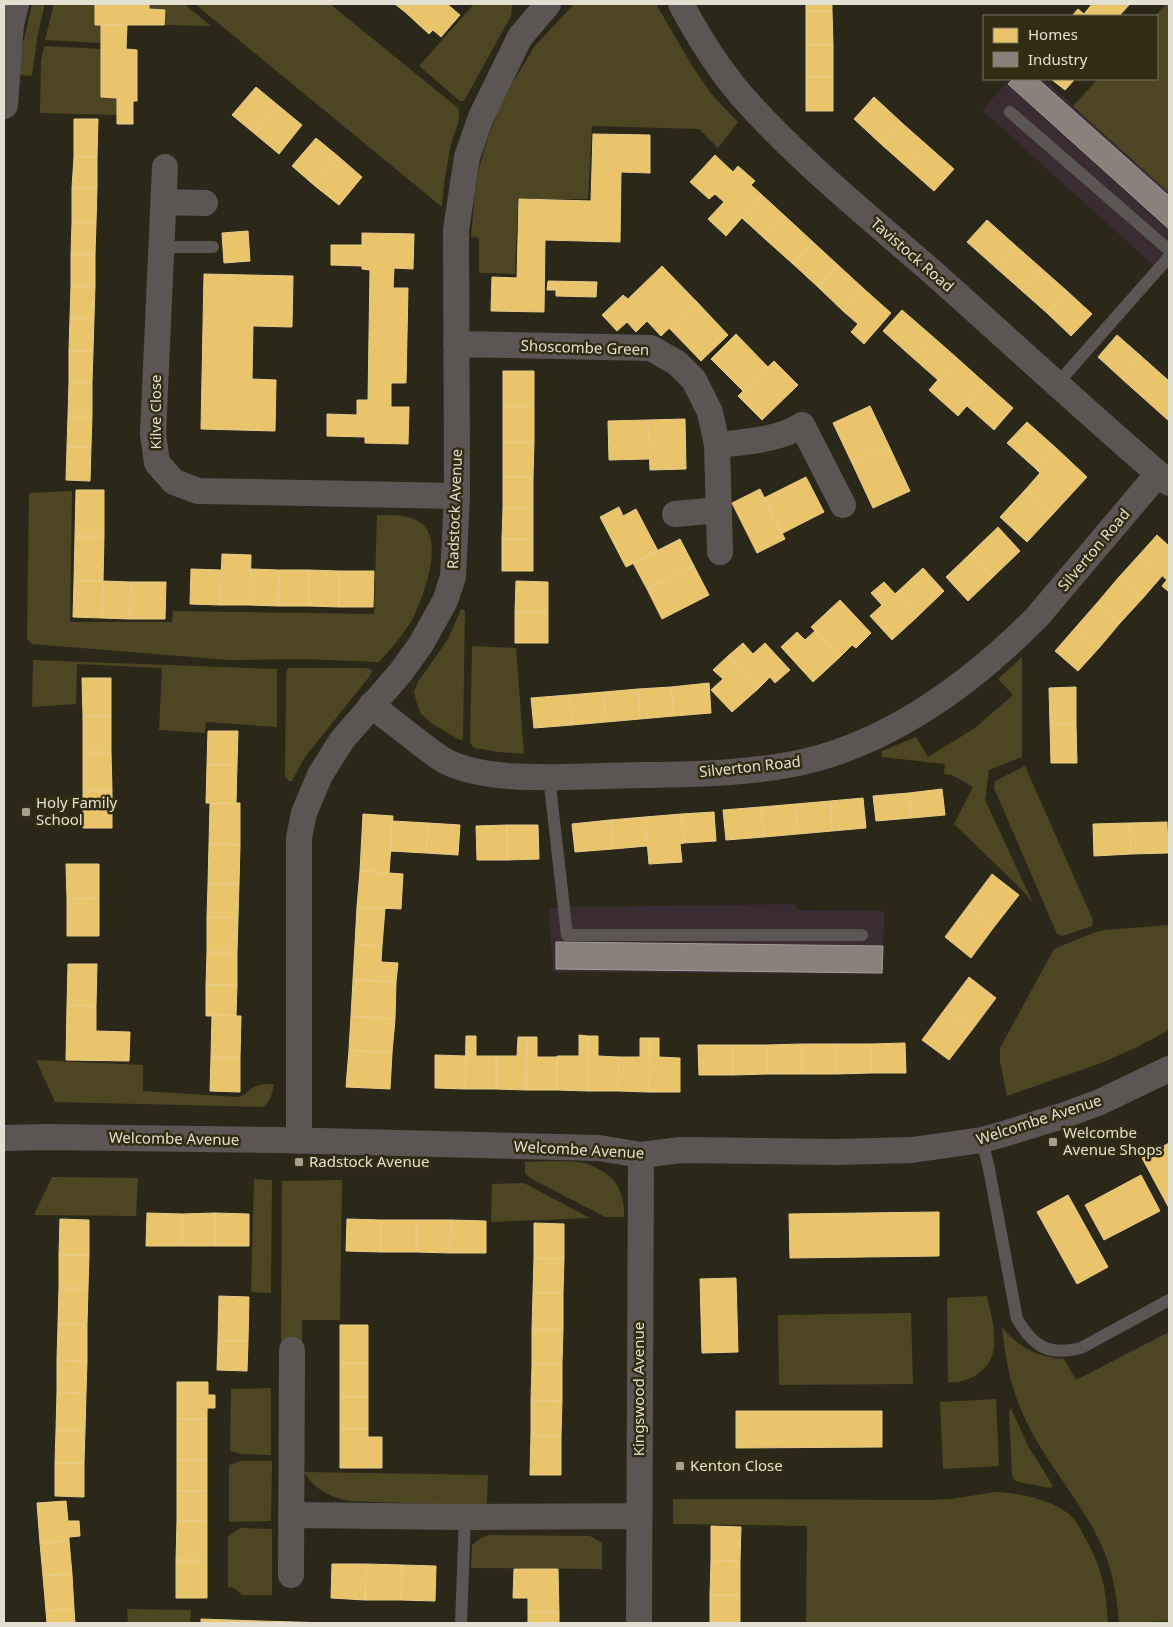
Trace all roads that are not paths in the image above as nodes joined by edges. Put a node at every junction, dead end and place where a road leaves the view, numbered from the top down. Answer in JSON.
{"nodes":[{"id":1,"x":15,"y":4,"type":"edge"},
{"id":2,"x":548,"y":4,"type":"edge"},
{"id":3,"x":681,"y":4,"type":"edge"},
{"id":4,"x":4,"y":105,"type":"edge"},
{"id":5,"x":1010,"y":112,"type":"dead end"},
{"id":6,"x":165,"y":167,"type":"dead end"},
{"id":7,"x":165,"y":202,"type":"junction"},
{"id":8,"x":205,"y":203,"type":"dead end"},
{"id":9,"x":163,"y":247,"type":"junction"},
{"id":10,"x":213,"y":247,"type":"dead end"},
{"id":11,"x":1169,"y":250,"type":"edge"},
{"id":12,"x":1169,"y":256,"type":"edge"},
{"id":13,"x":456,"y":344,"type":"junction"},
{"id":14,"x":1057,"y":384,"type":"junction"},
{"id":15,"x":717,"y":445,"type":"junction"},
{"id":16,"x":1164,"y":479,"type":"edge"},
{"id":17,"x":457,"y":496,"type":"junction"},
{"id":18,"x":843,"y":505,"type":"dead end"},
{"id":19,"x":719,"y":510,"type":"junction"},
{"id":20,"x":676,"y":514,"type":"dead end"},
{"id":21,"x":720,"y":552,"type":"dead end"},
{"id":22,"x":371,"y":705,"type":"junction"},
{"id":23,"x":549,"y":777,"type":"junction"},
{"id":24,"x":862,"y":935,"type":"dead end"},
{"id":25,"x":1169,"y":1069,"type":"edge"},
{"id":26,"x":4,"y":1138,"type":"edge"},
{"id":27,"x":982,"y":1140,"type":"junction"},
{"id":28,"x":299,"y":1141,"type":"junction"},
{"id":29,"x":641,"y":1155,"type":"junction"},
{"id":30,"x":1169,"y":1300,"type":"edge"},
{"id":31,"x":292,"y":1350,"type":"dead end"},
{"id":32,"x":292,"y":1515,"type":"junction"},
{"id":33,"x":638,"y":1516,"type":"junction"},
{"id":34,"x":465,"y":1517,"type":"junction"},
{"id":35,"x":291,"y":1575,"type":"dead end"},
{"id":36,"x":461,"y":1623,"type":"edge"},
{"id":37,"x":639,"y":1623,"type":"edge"}],
"edges":[{"from":1,"to":4,"type":"street"},
{"from":2,"to":13,"type":"street","name":"Radstock Avenue"},
{"from":3,"to":14,"type":"street","name":"Tavistock Road"},
{"from":5,"to":11,"type":"lane"},
{"from":6,"to":7,"type":"street","name":"Kilve Close"},
{"from":7,"to":8,"type":"street"},
{"from":7,"to":9,"type":"street","name":"Kilve Close"},
{"from":9,"to":10,"type":"lane"},
{"from":9,"to":17,"type":"street","name":"Kilve Close"},
{"from":12,"to":14,"type":"lane"},
{"from":13,"to":15,"type":"street","name":"Shoscombe Green"},
{"from":13,"to":17,"type":"street","name":"Radstock Avenue"},
{"from":14,"to":16,"type":"street","name":"Tavistock Road"},
{"from":15,"to":18,"type":"street"},
{"from":15,"to":19,"type":"street","name":"Shoscombe Green"},
{"from":16,"to":23,"type":"street","name":"Silverton Road"},
{"from":17,"to":22,"type":"street","name":"Radstock Avenue"},
{"from":19,"to":20,"type":"street"},
{"from":19,"to":21,"type":"street","name":"Shoscombe Green"},
{"from":22,"to":23,"type":"street","name":"Silverton Road"},
{"from":22,"to":28,"type":"street","name":"Radstock Avenue"},
{"from":23,"to":24,"type":"lane"},
{"from":25,"to":27,"type":"street","name":"Welcombe Avenue"},
{"from":26,"to":28,"type":"street","name":"Welcombe Avenue"},
{"from":27,"to":29,"type":"street","name":"Welcombe Avenue"},
{"from":27,"to":30,"type":"lane"},
{"from":28,"to":29,"type":"street","name":"Welcombe Avenue"},
{"from":29,"to":33,"type":"street","name":"Kingswood Avenue"},
{"from":31,"to":32,"type":"street"},
{"from":32,"to":34,"type":"street"},
{"from":32,"to":35,"type":"street"},
{"from":33,"to":34,"type":"street"},
{"from":33,"to":37,"type":"street","name":"Kingswood Avenue"},
{"from":34,"to":36,"type":"lane"}]}
